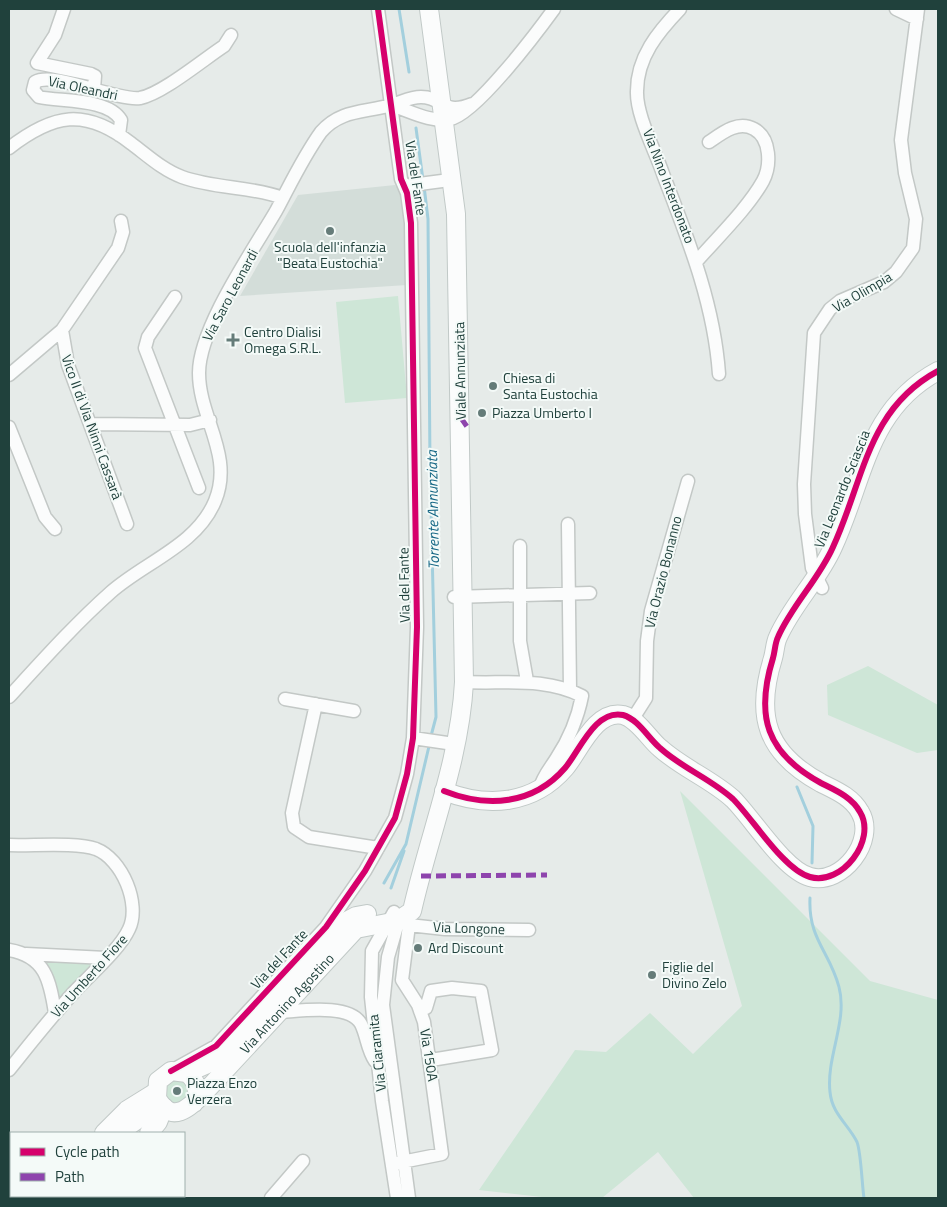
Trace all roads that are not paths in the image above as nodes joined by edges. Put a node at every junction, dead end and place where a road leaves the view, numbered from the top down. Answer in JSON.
{"nodes":[{"id":1,"x":64,"y":9,"type":"edge"},
{"id":2,"x":378,"y":9,"type":"edge"},
{"id":3,"x":419,"y":9,"type":"edge"},
{"id":4,"x":430,"y":9,"type":"edge"},
{"id":5,"x":554,"y":9,"type":"edge"},
{"id":6,"x":680,"y":9,"type":"edge"},
{"id":7,"x":896,"y":9,"type":"edge"},
{"id":8,"x":918,"y":14,"type":"edge"},
{"id":9,"x":231,"y":35,"type":"dead end"},
{"id":10,"x":94,"y":89,"type":"junction"},
{"id":11,"x":392,"y":105,"type":"junction"},
{"id":12,"x":438,"y":111,"type":"junction"},
{"id":13,"x":119,"y":135,"type":"junction"},
{"id":14,"x":709,"y":142,"type":"dead end"},
{"id":15,"x":9,"y":148,"type":"edge"},
{"id":16,"x":439,"y":182,"type":"junction"},
{"id":17,"x":407,"y":186,"type":"junction"},
{"id":18,"x":283,"y":198,"type":"junction"},
{"id":19,"x":451,"y":214,"type":"junction"},
{"id":20,"x":121,"y":221,"type":"dead end"},
{"id":21,"x":696,"y":262,"type":"junction"},
{"id":22,"x":175,"y":297,"type":"dead end"},
{"id":23,"x":62,"y":330,"type":"junction"},
{"id":24,"x":938,"y":371,"type":"edge"},
{"id":25,"x":719,"y":374,"type":"dead end"},
{"id":26,"x":9,"y":375,"type":"edge"},
{"id":27,"x":938,"y":382,"type":"edge"},
{"id":28,"x":210,"y":420,"type":"junction"},
{"id":29,"x":92,"y":424,"type":"junction"},
{"id":30,"x":174,"y":425,"type":"junction"},
{"id":31,"x":9,"y":427,"type":"edge"},
{"id":32,"x":868,"y":471,"type":"junction"},
{"id":33,"x":688,"y":482,"type":"dead end"},
{"id":34,"x":200,"y":488,"type":"dead end"},
{"id":35,"x":127,"y":524,"type":"dead end"},
{"id":36,"x":568,"y":524,"type":"dead end"},
{"id":37,"x":55,"y":529,"type":"dead end"},
{"id":38,"x":520,"y":546,"type":"dead end"},
{"id":39,"x":819,"y":583,"type":"junction"},
{"id":40,"x":590,"y":593,"type":"dead end"},
{"id":41,"x":519,"y":595,"type":"junction"},
{"id":42,"x":570,"y":595,"type":"junction"},
{"id":43,"x":459,"y":597,"type":"junction"},
{"id":44,"x":528,"y":681,"type":"junction"},
{"id":45,"x":464,"y":682,"type":"junction"},
{"id":46,"x":570,"y":690,"type":"junction"},
{"id":47,"x":9,"y":697,"type":"edge"},
{"id":48,"x":284,"y":699,"type":"dead end"},
{"id":49,"x":316,"y":704,"type":"junction"},
{"id":50,"x":354,"y":711,"type":"dead end"},
{"id":51,"x":632,"y":720,"type":"junction"},
{"id":52,"x":416,"y":739,"type":"junction"},
{"id":53,"x":452,"y":740,"type":"junction"},
{"id":54,"x":540,"y":790,"type":"junction"},
{"id":55,"x":444,"y":791,"type":"junction"},
{"id":56,"x":9,"y":845,"type":"edge"},
{"id":57,"x":378,"y":848,"type":"junction"},
{"id":58,"x":345,"y":901,"type":"junction"},
{"id":59,"x":400,"y":918,"type":"junction"},
{"id":60,"x":356,"y":929,"type":"junction"},
{"id":61,"x":529,"y":930,"type":"dead end"},
{"id":62,"x":334,"y":934,"type":"junction"},
{"id":63,"x":374,"y":945,"type":"junction"},
{"id":64,"x":9,"y":950,"type":"edge"},
{"id":65,"x":26,"y":954,"type":"junction"},
{"id":66,"x":106,"y":958,"type":"junction"},
{"id":67,"x":420,"y":1011,"type":"junction"},
{"id":68,"x":279,"y":1012,"type":"junction"},
{"id":69,"x":55,"y":1013,"type":"junction"},
{"id":70,"x":431,"y":1060,"type":"junction"},
{"id":71,"x":378,"y":1066,"type":"junction"},
{"id":72,"x":9,"y":1070,"type":"edge"},
{"id":73,"x":179,"y":1072,"type":"junction"},
{"id":74,"x":194,"y":1103,"type":"junction"},
{"id":75,"x":159,"y":1104,"type":"junction"},
{"id":76,"x":105,"y":1132,"type":"edge"},
{"id":77,"x":127,"y":1132,"type":"edge"},
{"id":78,"x":150,"y":1132,"type":"edge"},
{"id":79,"x":163,"y":1132,"type":"edge"},
{"id":80,"x":303,"y":1161,"type":"dead end"},
{"id":81,"x":398,"y":1162,"type":"junction"},
{"id":82,"x":271,"y":1198,"type":"edge"},
{"id":83,"x":398,"y":1198,"type":"edge"},
{"id":84,"x":410,"y":1198,"type":"edge"}],
"edges":[{"from":1,"to":10,"type":"street"},
{"from":2,"to":11,"type":"street","name":"Via del Fante"},
{"from":3,"to":12,"type":"main road","name":"Viale Annunziata"},
{"from":4,"to":12,"type":"main road","name":"Viale Annunziata"},
{"from":5,"to":12,"type":"street"},
{"from":6,"to":21,"type":"street","name":"Via Nino Interdonato"},
{"from":7,"to":8,"type":"street"},
{"from":8,"to":39,"type":"street","name":"Via Olimpia"},
{"from":9,"to":10,"type":"street","name":"Via Oleandri"},
{"from":10,"to":13,"type":"street","name":"Via Oleandri"},
{"from":11,"to":12,"type":"street"},
{"from":11,"to":12,"type":"street","name":"Via Saro Leonardi"},
{"from":11,"to":17,"type":"street","name":"Via del Fante"},
{"from":11,"to":18,"type":"street","name":"Via Saro Leonardi"},
{"from":12,"to":16,"type":"main road","name":"Viale Annunziata"},
{"from":12,"to":19,"type":"main road","name":"Viale Annunziata"},
{"from":13,"to":15,"type":"street"},
{"from":13,"to":18,"type":"street"},
{"from":14,"to":21,"type":"street"},
{"from":16,"to":17,"type":"street"},
{"from":16,"to":19,"type":"main road","name":"Viale Annunziata"},
{"from":17,"to":52,"type":"street","name":"Via del Fante"},
{"from":18,"to":28,"type":"street","name":"Via Saro Leonardi"},
{"from":19,"to":43,"type":"main road","name":"Viale Annunziata"},
{"from":20,"to":23,"type":"street"},
{"from":21,"to":25,"type":"street","name":"Via Nino Interdonato"},
{"from":22,"to":30,"type":"street"},
{"from":23,"to":26,"type":"street"},
{"from":23,"to":29,"type":"street","name":"Vico II di Via Ninni Cassarà"},
{"from":24,"to":32,"type":"main road","name":"Via Leonardo Sciascia"},
{"from":27,"to":32,"type":"main road","name":"Via Leonardo Sciascia"},
{"from":28,"to":30,"type":"street"},
{"from":28,"to":47,"type":"street","name":"Via Saro Leonardi"},
{"from":29,"to":30,"type":"street"},
{"from":29,"to":35,"type":"street","name":"Vico II di Via Ninni Cassarà"},
{"from":30,"to":34,"type":"street"},
{"from":31,"to":37,"type":"street"},
{"from":32,"to":39,"type":"main road","name":"Via Leonardo Sciascia"},
{"from":33,"to":51,"type":"street","name":"Via Orazio Bonanno"},
{"from":36,"to":42,"type":"street"},
{"from":38,"to":41,"type":"street"},
{"from":39,"to":51,"type":"main road","name":"Via Leonardo Sciascia"},
{"from":40,"to":42,"type":"street"},
{"from":41,"to":42,"type":"street"},
{"from":41,"to":43,"type":"street"},
{"from":41,"to":44,"type":"street"},
{"from":42,"to":46,"type":"street"},
{"from":43,"to":45,"type":"main road","name":"Viale Annunziata"},
{"from":43,"to":53,"type":"main road","name":"Viale Annunziata"},
{"from":44,"to":45,"type":"street"},
{"from":44,"to":46,"type":"street"},
{"from":45,"to":53,"type":"main road","name":"Viale Annunziata"},
{"from":46,"to":54,"type":"street"},
{"from":48,"to":49,"type":"street"},
{"from":49,"to":50,"type":"street"},
{"from":49,"to":57,"type":"street"},
{"from":51,"to":54,"type":"main road"},
{"from":52,"to":53,"type":"street"},
{"from":52,"to":57,"type":"street","name":"Via del Fante"},
{"from":53,"to":55,"type":"main road","name":"Viale Annunziata"},
{"from":54,"to":55,"type":"main road"},
{"from":55,"to":59,"type":"main road","name":"Viale Annunziata"},
{"from":56,"to":66,"type":"street","name":"Via Umberto Fiore"},
{"from":57,"to":58,"type":"street","name":"Via del Fante"},
{"from":58,"to":62,"type":"street"},
{"from":58,"to":73,"type":"street","name":"Via del Fante"},
{"from":59,"to":60,"type":"main road"},
{"from":59,"to":61,"type":"street","name":"Via Longone"},
{"from":59,"to":62,"type":"main road","name":"Via Antonino Agostino"},
{"from":59,"to":63,"type":"street"},
{"from":59,"to":67,"type":"street","name":"Via 150A"},
{"from":59,"to":81,"type":"street","name":"Via Ciaramita"},
{"from":60,"to":63,"type":"street"},
{"from":60,"to":68,"type":"main road","name":"Via Antonino Agostino"},
{"from":62,"to":73,"type":"main road","name":"Via Antonino Agostino"},
{"from":63,"to":71,"type":"street","name":"Via Ciaramita"},
{"from":64,"to":65,"type":"street"},
{"from":65,"to":66,"type":"street"},
{"from":65,"to":69,"type":"street"},
{"from":66,"to":69,"type":"street","name":"Via Umberto Fiore"},
{"from":67,"to":70,"type":"street","name":"Via 150A"},
{"from":67,"to":70,"type":"street"},
{"from":68,"to":71,"type":"street"},
{"from":68,"to":74,"type":"main road","name":"Via Antonino Agostino"},
{"from":69,"to":72,"type":"street","name":"Via Umberto Fiore"},
{"from":70,"to":81,"type":"street","name":"Via 150A"},
{"from":71,"to":81,"type":"street","name":"Via Ciaramita"},
{"from":73,"to":74,"type":"main road"},
{"from":73,"to":75,"type":"main road"},
{"from":74,"to":75,"type":"main road"},
{"from":75,"to":76,"type":"main road"},
{"from":75,"to":77,"type":"main road"},
{"from":75,"to":78,"type":"main road"},
{"from":75,"to":79,"type":"main road"},
{"from":80,"to":82,"type":"street"},
{"from":81,"to":83,"type":"street","name":"Via Ciaramita"},
{"from":81,"to":84,"type":"street","name":"Via Ciaramita"}]}
